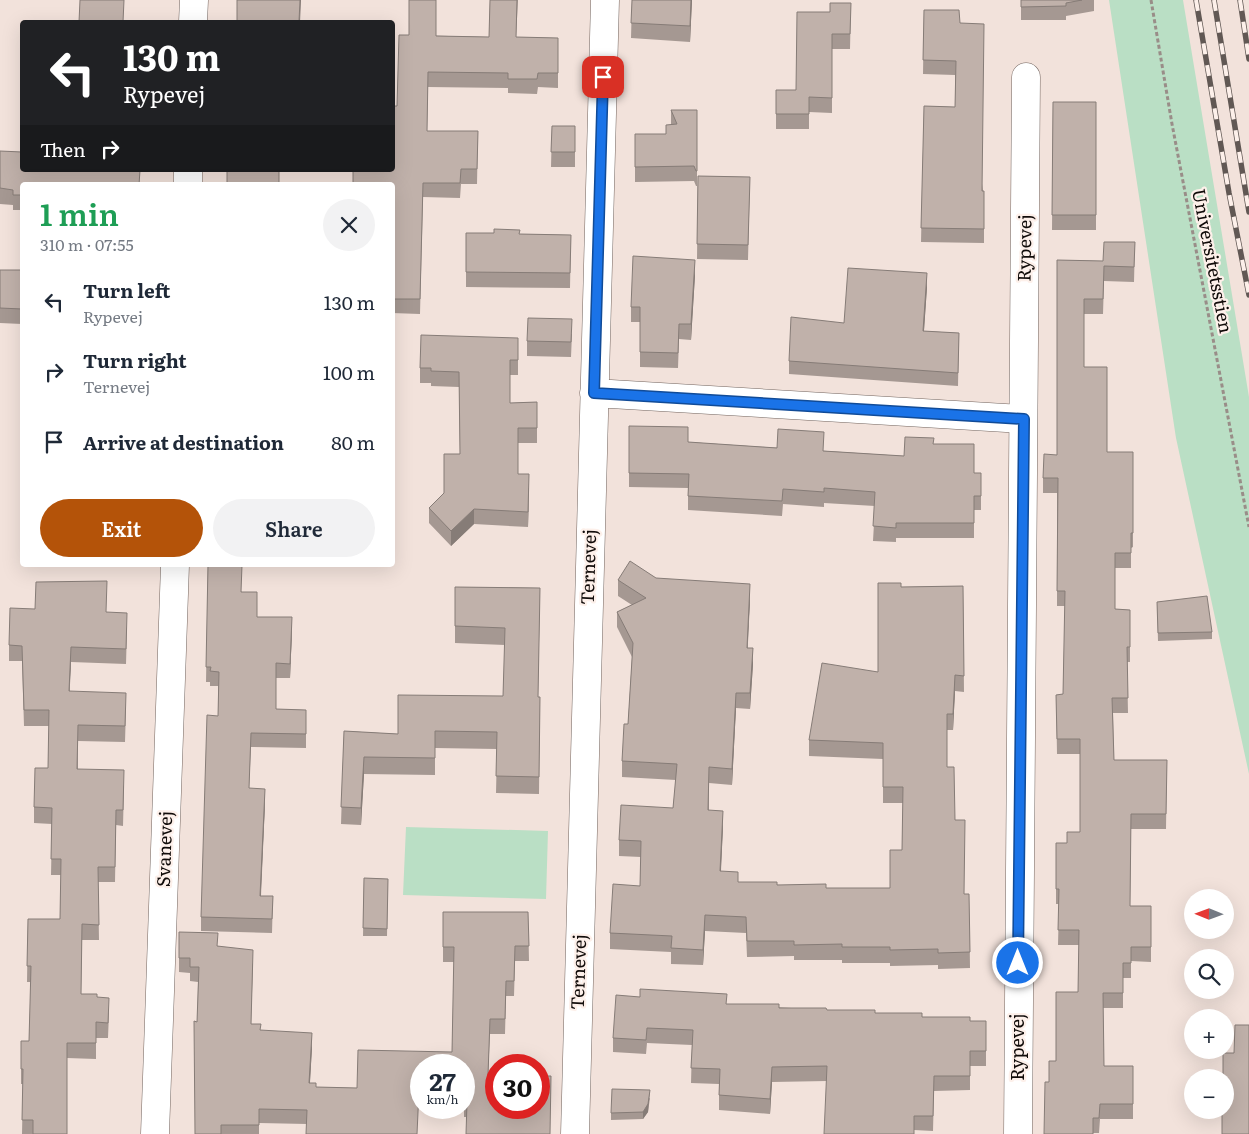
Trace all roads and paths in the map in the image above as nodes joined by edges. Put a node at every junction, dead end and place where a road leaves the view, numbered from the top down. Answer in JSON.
{"nodes":[{"id":1,"x":194,"y":0,"type":"edge"},
{"id":2,"x":605,"y":0,"type":"edge"},
{"id":3,"x":1151,"y":0,"type":"edge"},
{"id":4,"x":193,"y":20,"type":"edge"},
{"id":5,"x":1026,"y":77,"type":"dead end"},
{"id":6,"x":594,"y":393,"type":"junction"},
{"id":7,"x":1024,"y":419,"type":"junction"},
{"id":8,"x":1249,"y":527,"type":"edge"},
{"id":9,"x":175,"y":567,"type":"edge"},
{"id":10,"x":155,"y":1134,"type":"edge"},
{"id":11,"x":575,"y":1134,"type":"edge"},
{"id":12,"x":1018,"y":1134,"type":"edge"}],
"edges":[{"from":1,"to":4,"type":"street"},
{"from":2,"to":6,"type":"street","name":"Ternevej"},
{"from":3,"to":8,"type":"path","name":"Universitetsstien"},
{"from":5,"to":7,"type":"street","name":"Rypevej"},
{"from":6,"to":7,"type":"street"},
{"from":6,"to":11,"type":"street","name":"Ternevej"},
{"from":7,"to":12,"type":"street","name":"Rypevej"},
{"from":9,"to":10,"type":"street","name":"Svanevej"}]}
